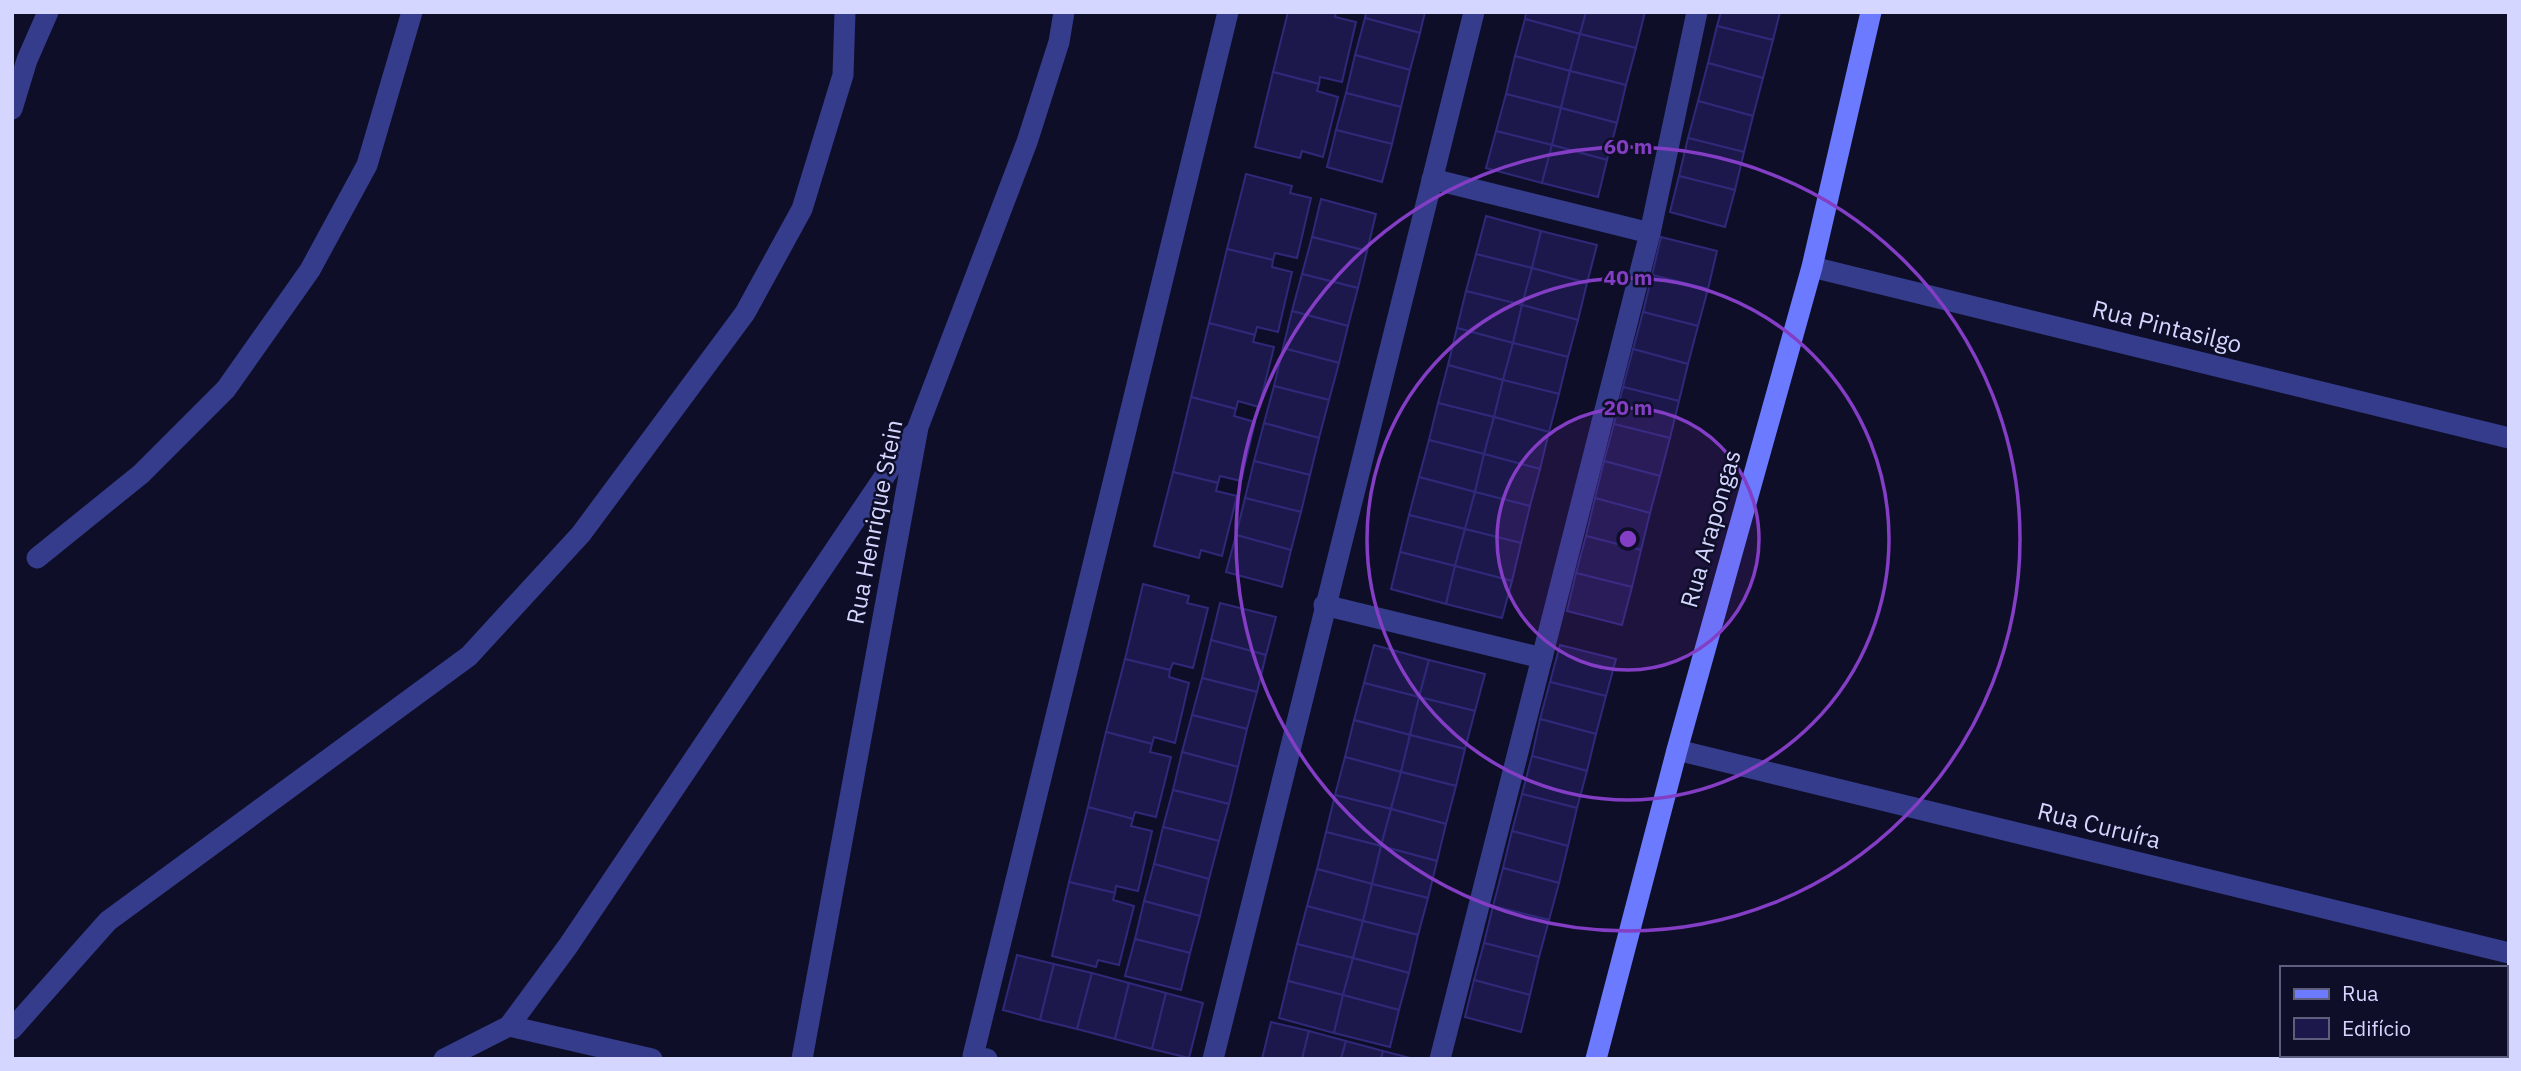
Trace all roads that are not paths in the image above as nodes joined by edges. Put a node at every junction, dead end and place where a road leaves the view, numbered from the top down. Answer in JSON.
{"nodes":[{"id":1,"x":48,"y":12,"type":"edge"},
{"id":2,"x":412,"y":12,"type":"edge"},
{"id":3,"x":845,"y":12,"type":"edge"},
{"id":4,"x":1063,"y":12,"type":"edge"},
{"id":5,"x":1228,"y":12,"type":"edge"},
{"id":6,"x":1474,"y":12,"type":"edge"},
{"id":7,"x":1697,"y":12,"type":"edge"},
{"id":8,"x":1871,"y":12,"type":"edge"},
{"id":9,"x":12,"y":109,"type":"edge"},
{"id":10,"x":1432,"y":179,"type":"junction"},
{"id":11,"x":1650,"y":233,"type":"junction"},
{"id":12,"x":1812,"y":267,"type":"junction"},
{"id":13,"x":918,"y":427,"type":"junction"},
{"id":14,"x":2509,"y":438,"type":"edge"},
{"id":15,"x":37,"y":558,"type":"dead end"},
{"id":16,"x":1324,"y":605,"type":"junction"},
{"id":17,"x":1542,"y":658,"type":"junction"},
{"id":18,"x":1677,"y":750,"type":"junction"},
{"id":19,"x":2509,"y":953,"type":"edge"},
{"id":20,"x":509,"y":1026,"type":"junction"},
{"id":21,"x":12,"y":1030,"type":"edge"},
{"id":22,"x":585,"y":1052,"type":"edge"},
{"id":23,"x":444,"y":1059,"type":"edge"},
{"id":24,"x":652,"y":1059,"type":"edge"},
{"id":25,"x":802,"y":1059,"type":"edge"},
{"id":26,"x":986,"y":1059,"type":"edge"},
{"id":27,"x":1213,"y":1059,"type":"edge"},
{"id":28,"x":1440,"y":1059,"type":"edge"},
{"id":29,"x":1596,"y":1059,"type":"edge"}],
"edges":[{"from":1,"to":9,"type":"street"},
{"from":2,"to":15,"type":"street"},
{"from":3,"to":21,"type":"street"},
{"from":4,"to":13,"type":"street","name":"Rua Henrique Stein"},
{"from":5,"to":26,"type":"street"},
{"from":6,"to":10,"type":"street"},
{"from":7,"to":11,"type":"street"},
{"from":8,"to":12,"type":"street","name":"Rua Arapongas"},
{"from":10,"to":11,"type":"street"},
{"from":10,"to":16,"type":"street"},
{"from":11,"to":17,"type":"street"},
{"from":12,"to":14,"type":"street","name":"Rua Pintasilgo"},
{"from":12,"to":18,"type":"street","name":"Rua Arapongas"},
{"from":13,"to":20,"type":"street"},
{"from":13,"to":25,"type":"street","name":"Rua Henrique Stein"},
{"from":16,"to":17,"type":"street"},
{"from":16,"to":27,"type":"street"},
{"from":17,"to":28,"type":"street"},
{"from":18,"to":19,"type":"street","name":"Rua Curuíra"},
{"from":18,"to":29,"type":"street","name":"Rua Arapongas"},
{"from":20,"to":22,"type":"street"},
{"from":20,"to":23,"type":"street"},
{"from":22,"to":24,"type":"street"}]}
